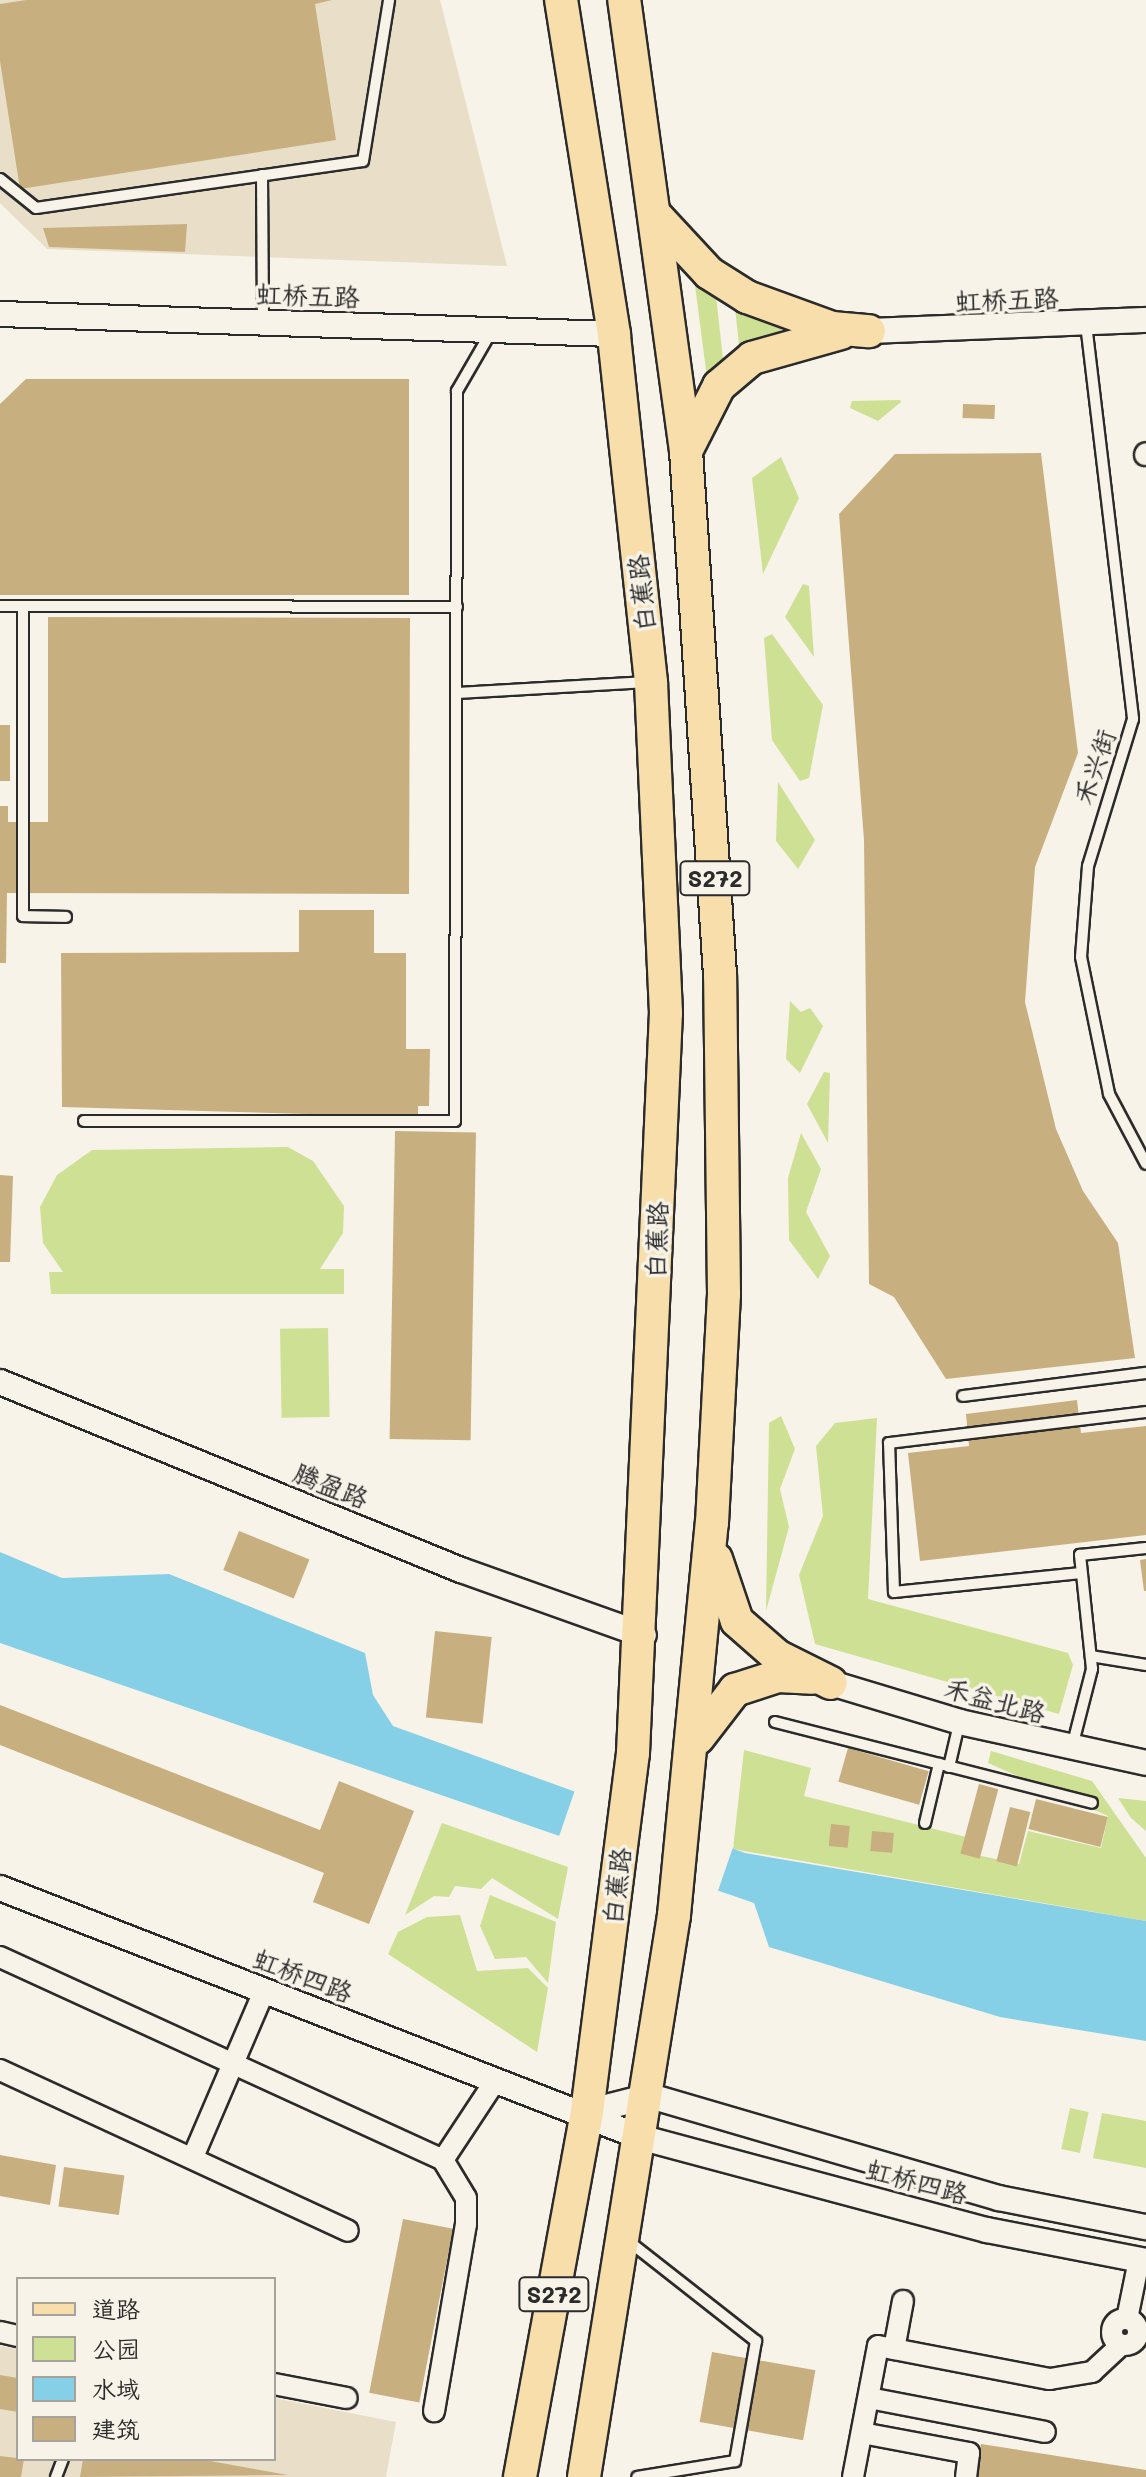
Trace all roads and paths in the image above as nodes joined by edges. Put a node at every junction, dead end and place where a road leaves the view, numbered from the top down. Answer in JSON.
{"nodes":[{"id":1,"x":389,"y":0,"type":"edge"},
{"id":2,"x":561,"y":0,"type":"edge"},
{"id":3,"x":624,"y":0,"type":"edge"},
{"id":4,"x":262,"y":175,"type":"junction"},
{"id":5,"x":0,"y":179,"type":"edge"},
{"id":6,"x":657,"y":217,"type":"junction"},
{"id":7,"x":0,"y":314,"type":"edge"},
{"id":8,"x":1146,"y":320,"type":"edge"},
{"id":9,"x":263,"y":322,"type":"junction"},
{"id":10,"x":1086,"y":324,"type":"junction"},
{"id":11,"x":492,"y":330,"type":"junction"},
{"id":12,"x":869,"y":331,"type":"junction"},
{"id":13,"x":614,"y":334,"type":"junction"},
{"id":14,"x":686,"y":451,"type":"junction"},
{"id":15,"x":0,"y":606,"type":"edge"},
{"id":16,"x":23,"y":606,"type":"junction"},
{"id":17,"x":457,"y":607,"type":"junction"},
{"id":18,"x":651,"y":682,"type":"junction"},
{"id":19,"x":458,"y":693,"type":"junction"},
{"id":20,"x":66,"y":917,"type":"dead end"},
{"id":21,"x":84,"y":1121,"type":"dead end"},
{"id":22,"x":1146,"y":1164,"type":"edge"},
{"id":23,"x":1146,"y":1373,"type":"edge"},
{"id":24,"x":0,"y":1382,"type":"edge"},
{"id":25,"x":963,"y":1396,"type":"dead end"},
{"id":26,"x":1146,"y":1412,"type":"edge"},
{"id":27,"x":712,"y":1523,"type":"junction"},
{"id":28,"x":1146,"y":1548,"type":"edge"},
{"id":29,"x":1081,"y":1573,"type":"junction"},
{"id":30,"x":644,"y":1635,"type":"junction"},
{"id":31,"x":1091,"y":1656,"type":"junction"},
{"id":32,"x":1146,"y":1665,"type":"edge"},
{"id":33,"x":831,"y":1683,"type":"junction"},
{"id":34,"x":775,"y":1722,"type":"dead end"},
{"id":35,"x":960,"y":1722,"type":"junction"},
{"id":36,"x":1071,"y":1750,"type":"junction"},
{"id":37,"x":692,"y":1760,"type":"junction"},
{"id":38,"x":1146,"y":1763,"type":"edge"},
{"id":39,"x":944,"y":1766,"type":"junction"},
{"id":40,"x":1092,"y":1803,"type":"dead end"},
{"id":41,"x":925,"y":1823,"type":"dead end"},
{"id":42,"x":0,"y":1888,"type":"edge"},
{"id":43,"x":0,"y":1957,"type":"edge"},
{"id":44,"x":264,"y":1991,"type":"junction"},
{"id":45,"x":234,"y":2062,"type":"junction"},
{"id":46,"x":0,"y":2070,"type":"edge"},
{"id":47,"x":495,"y":2081,"type":"junction"},
{"id":48,"x":650,"y":2096,"type":"junction"},
{"id":49,"x":587,"y":2112,"type":"junction"},
{"id":50,"x":643,"y":2138,"type":"junction"},
{"id":51,"x":193,"y":2157,"type":"junction"},
{"id":52,"x":443,"y":2160,"type":"junction"},
{"id":53,"x":1146,"y":2227,"type":"edge"},
{"id":54,"x":348,"y":2231,"type":"dead end"},
{"id":55,"x":627,"y":2240,"type":"junction"},
{"id":56,"x":1142,"y":2260,"type":"edge"},
{"id":57,"x":903,"y":2301,"type":"dead end"},
{"id":58,"x":894,"y":2349,"type":"junction"},
{"id":59,"x":276,"y":2384,"type":"edge"},
{"id":60,"x":347,"y":2398,"type":"dead end"},
{"id":61,"x":869,"y":2398,"type":"junction"},
{"id":62,"x":434,"y":2411,"type":"dead end"},
{"id":63,"x":1045,"y":2432,"type":"dead end"},
{"id":64,"x":862,"y":2433,"type":"junction"},
{"id":65,"x":520,"y":2477,"type":"edge"},
{"id":66,"x":584,"y":2477,"type":"edge"},
{"id":67,"x":637,"y":2477,"type":"edge"},
{"id":68,"x":853,"y":2477,"type":"edge"},
{"id":69,"x":966,"y":2477,"type":"edge"}],
"edges":[{"from":1,"to":4,"type":"lane"},
{"from":2,"to":13,"type":"main road","name":"白蕉路","number":"S272"},
{"from":3,"to":6,"type":"main road","name":"白蕉路","number":"S272"},
{"from":4,"to":5,"type":"lane"},
{"from":4,"to":9,"type":"lane"},
{"from":6,"to":12,"type":"main road"},
{"from":6,"to":14,"type":"main road","name":"白蕉路","number":"S272"},
{"from":7,"to":9,"type":"street","name":"虹桥五路"},
{"from":8,"to":10,"type":"street","name":"虹桥五路"},
{"from":9,"to":11,"type":"street","name":"虹桥五路"},
{"from":10,"to":12,"type":"street","name":"虹桥五路"},
{"from":10,"to":22,"type":"lane","name":"禾兴街"},
{"from":11,"to":13,"type":"street","name":"虹桥五路"},
{"from":11,"to":17,"type":"lane"},
{"from":12,"to":14,"type":"main road"},
{"from":13,"to":18,"type":"main road","name":"白蕉路","number":"S272"},
{"from":14,"to":27,"type":"main road","name":"白蕉路","number":"S272"},
{"from":15,"to":16,"type":"lane"},
{"from":16,"to":17,"type":"lane"},
{"from":16,"to":20,"type":"lane"},
{"from":17,"to":19,"type":"lane"},
{"from":18,"to":19,"type":"lane"},
{"from":18,"to":30,"type":"main road","name":"白蕉路","number":"S272"},
{"from":19,"to":21,"type":"lane"},
{"from":23,"to":25,"type":"lane"},
{"from":24,"to":30,"type":"street","name":"腾盈路"},
{"from":26,"to":29,"type":"lane"},
{"from":27,"to":33,"type":"main road"},
{"from":27,"to":37,"type":"main road","name":"白蕉路","number":"S272"},
{"from":28,"to":29,"type":"lane"},
{"from":29,"to":31,"type":"lane"},
{"from":30,"to":49,"type":"main road","name":"白蕉路","number":"S272"},
{"from":31,"to":32,"type":"lane"},
{"from":31,"to":36,"type":"lane"},
{"from":33,"to":35,"type":"street","name":"禾益北路"},
{"from":33,"to":37,"type":"main road"},
{"from":34,"to":39,"type":"lane"},
{"from":35,"to":36,"type":"street","name":"禾益北路"},
{"from":35,"to":39,"type":"lane"},
{"from":36,"to":38,"type":"street","name":"禾益北路"},
{"from":37,"to":48,"type":"main road","name":"白蕉路","number":"S272"},
{"from":39,"to":40,"type":"lane"},
{"from":39,"to":41,"type":"lane"},
{"from":42,"to":44,"type":"street","name":"虹桥四路"},
{"from":43,"to":45,"type":"street"},
{"from":44,"to":45,"type":"street"},
{"from":44,"to":47,"type":"street","name":"虹桥四路"},
{"from":45,"to":51,"type":"street"},
{"from":45,"to":52,"type":"street"},
{"from":46,"to":51,"type":"street"},
{"from":47,"to":49,"type":"street","name":"虹桥四路"},
{"from":47,"to":52,"type":"street"},
{"from":48,"to":49,"type":"street"},
{"from":48,"to":50,"type":"main road","name":"白蕉路"},
{"from":48,"to":53,"type":"street","name":"虹桥四路"},
{"from":49,"to":50,"type":"street","name":"虹桥四路"},
{"from":49,"to":65,"type":"main road","name":"白蕉路","number":"S272"},
{"from":50,"to":55,"type":"main road","name":"白蕉路","number":"S272"},
{"from":50,"to":56,"type":"street","name":"虹桥四路"},
{"from":51,"to":54,"type":"street"},
{"from":52,"to":62,"type":"street"},
{"from":55,"to":66,"type":"main road","name":"白蕉路","number":"S272"},
{"from":55,"to":67,"type":"lane"},
{"from":56,"to":58,"type":"street"},
{"from":57,"to":58,"type":"street"},
{"from":58,"to":61,"type":"street"},
{"from":59,"to":60,"type":"street"},
{"from":61,"to":63,"type":"street"},
{"from":61,"to":64,"type":"street"},
{"from":64,"to":68,"type":"street"},
{"from":64,"to":69,"type":"street"}]}
